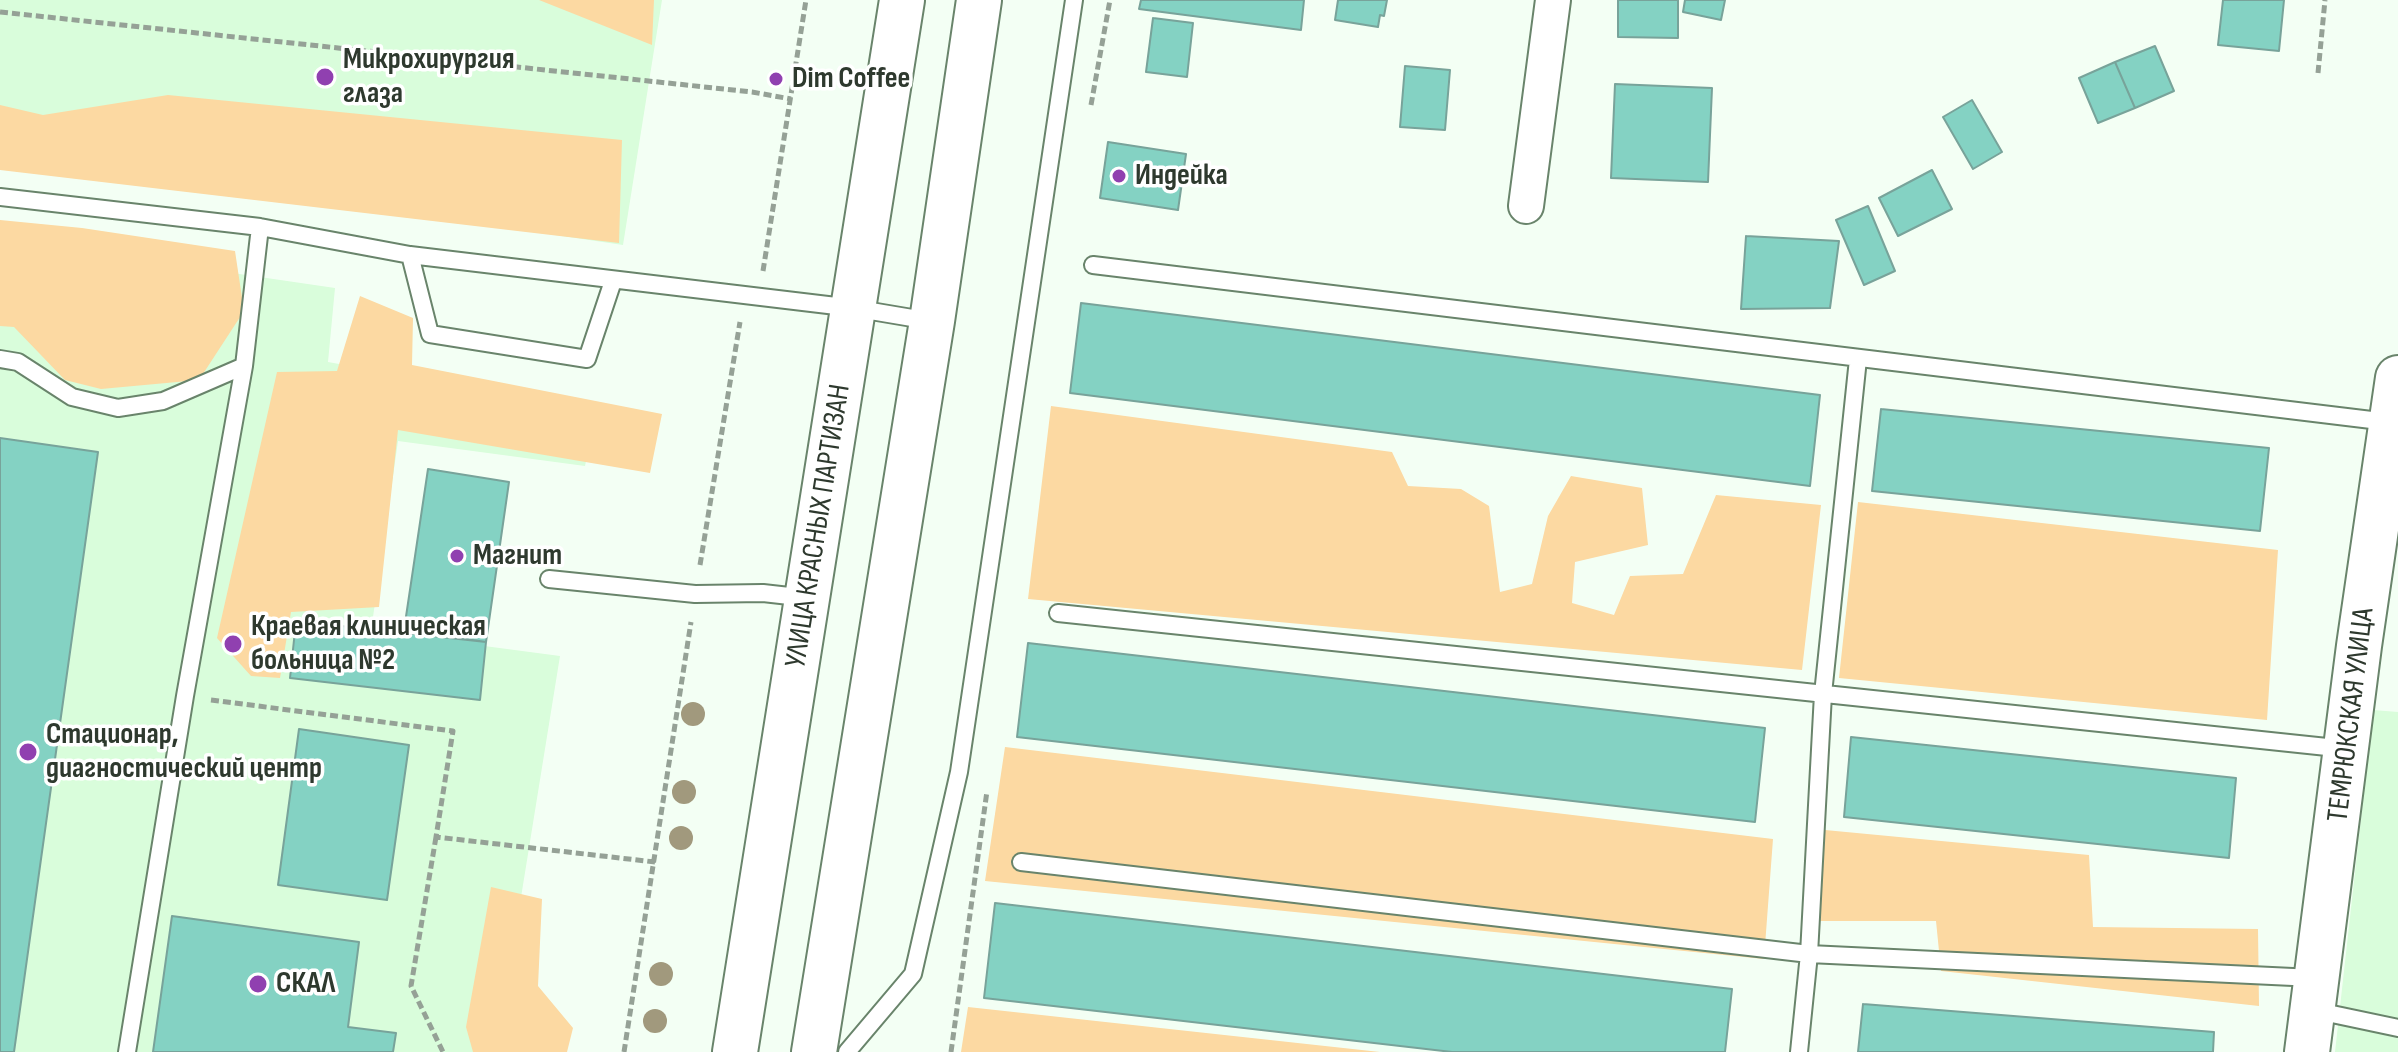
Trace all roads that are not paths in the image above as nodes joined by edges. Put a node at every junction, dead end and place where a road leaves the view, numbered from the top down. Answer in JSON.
{"nodes":[{"id":1,"x":902,"y":0,"type":"edge"},
{"id":2,"x":979,"y":0,"type":"edge"},
{"id":3,"x":1074,"y":0,"type":"edge"},
{"id":4,"x":1553,"y":0,"type":"edge"},
{"id":5,"x":0,"y":197,"type":"edge"},
{"id":6,"x":1526,"y":206,"type":"dead end"},
{"id":7,"x":260,"y":227,"type":"junction"},
{"id":8,"x":410,"y":255,"type":"junction"},
{"id":9,"x":1093,"y":265,"type":"dead end"},
{"id":10,"x":613,"y":281,"type":"junction"},
{"id":11,"x":853,"y":308,"type":"junction"},
{"id":12,"x":932,"y":321,"type":"junction"},
{"id":13,"x":0,"y":359,"type":"edge"},
{"id":14,"x":1858,"y":359,"type":"junction"},
{"id":15,"x":244,"y":366,"type":"junction"},
{"id":16,"x":2398,"y":378,"type":"edge"},
{"id":17,"x":2396,"y":422,"type":"edge"},
{"id":18,"x":549,"y":579,"type":"dead end"},
{"id":19,"x":809,"y":598,"type":"junction"},
{"id":20,"x":1058,"y":613,"type":"dead end"},
{"id":21,"x":1823,"y":694,"type":"junction"},
{"id":22,"x":2347,"y":749,"type":"junction"},
{"id":23,"x":1021,"y":862,"type":"dead end"},
{"id":24,"x":1809,"y":954,"type":"junction"},
{"id":25,"x":2312,"y":1013,"type":"edge"},
{"id":26,"x":2398,"y":1028,"type":"edge"},
{"id":27,"x":127,"y":1052,"type":"edge"},
{"id":28,"x":735,"y":1052,"type":"edge"},
{"id":29,"x":814,"y":1052,"type":"edge"},
{"id":30,"x":847,"y":1052,"type":"edge"},
{"id":31,"x":1799,"y":1052,"type":"edge"}],
"edges":[{"from":1,"to":11,"type":"main road","name":"УЛИЦА КРАСНЫХ ПАРТИЗАН"},
{"from":2,"to":12,"type":"main road"},
{"from":3,"to":30,"type":"lane"},
{"from":4,"to":6,"type":"street"},
{"from":5,"to":7,"type":"lane"},
{"from":7,"to":8,"type":"lane"},
{"from":7,"to":15,"type":"lane"},
{"from":8,"to":10,"type":"lane"},
{"from":8,"to":10,"type":"lane"},
{"from":9,"to":14,"type":"lane"},
{"from":10,"to":11,"type":"lane"},
{"from":11,"to":12,"type":"lane"},
{"from":11,"to":19,"type":"main road","name":"УЛИЦА КРАСНЫХ ПАРТИЗАН"},
{"from":12,"to":29,"type":"main road"},
{"from":13,"to":15,"type":"lane"},
{"from":14,"to":17,"type":"lane"},
{"from":14,"to":21,"type":"lane"},
{"from":15,"to":27,"type":"lane"},
{"from":16,"to":17,"type":"main road","name":"ТЕМРЮКСКАЯ УЛИЦА"},
{"from":17,"to":22,"type":"main road","name":"ТЕМРЮКСКАЯ УЛИЦА"},
{"from":18,"to":19,"type":"lane"},
{"from":19,"to":28,"type":"main road","name":"УЛИЦА КРАСНЫХ ПАРТИЗАН"},
{"from":20,"to":21,"type":"lane"},
{"from":21,"to":22,"type":"lane"},
{"from":21,"to":24,"type":"lane"},
{"from":22,"to":25,"type":"main road","name":"ТЕМРЮКСКАЯ УЛИЦА"},
{"from":23,"to":24,"type":"lane"},
{"from":24,"to":25,"type":"lane"},
{"from":24,"to":31,"type":"lane"},
{"from":25,"to":26,"type":"lane"}]}
